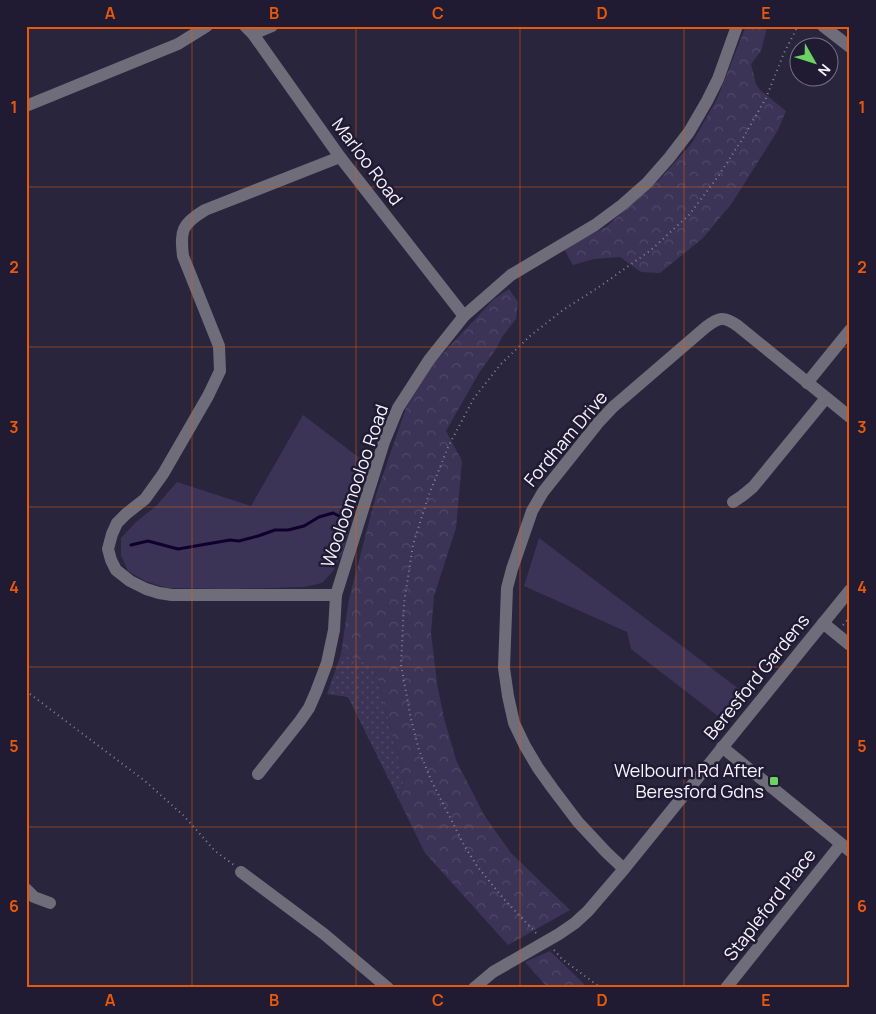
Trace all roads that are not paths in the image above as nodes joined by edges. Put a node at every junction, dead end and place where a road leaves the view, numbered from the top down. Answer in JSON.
{"nodes":[{"id":1,"x":207,"y":26,"type":"edge"},
{"id":2,"x":272,"y":26,"type":"edge"},
{"id":3,"x":737,"y":26,"type":"edge"},
{"id":4,"x":823,"y":26,"type":"edge"},
{"id":5,"x":249,"y":30,"type":"edge"},
{"id":6,"x":850,"y":47,"type":"edge"},
{"id":7,"x":26,"y":106,"type":"edge"},
{"id":8,"x":340,"y":157,"type":"junction"},
{"id":9,"x":464,"y":316,"type":"junction"},
{"id":10,"x":850,"y":330,"type":"edge"},
{"id":11,"x":807,"y":382,"type":"junction"},
{"id":12,"x":826,"y":398,"type":"junction"},
{"id":13,"x":850,"y":417,"type":"edge"},
{"id":14,"x":733,"y":502,"type":"dead end"},
{"id":15,"x":850,"y":590,"type":"edge"},
{"id":16,"x":336,"y":595,"type":"junction"},
{"id":17,"x":823,"y":623,"type":"junction"},
{"id":18,"x":850,"y":645,"type":"edge"},
{"id":19,"x":722,"y":747,"type":"junction"},
{"id":20,"x":258,"y":774,"type":"dead end"},
{"id":21,"x":845,"y":847,"type":"edge"},
{"id":22,"x":624,"y":869,"type":"junction"},
{"id":23,"x":241,"y":872,"type":"road end"},
{"id":24,"x":26,"y":889,"type":"edge"},
{"id":25,"x":50,"y":903,"type":"dead end"},
{"id":26,"x":388,"y":988,"type":"edge"},
{"id":27,"x":474,"y":988,"type":"edge"},
{"id":28,"x":726,"y":988,"type":"edge"}],
"edges":[{"from":1,"to":7,"type":"street"},
{"from":2,"to":5,"type":"street"},
{"from":3,"to":9,"type":"street","name":"Wooloomooloo Road"},
{"from":4,"to":6,"type":"street"},
{"from":5,"to":8,"type":"street","name":"Marloo Road"},
{"from":8,"to":9,"type":"street","name":"Marloo Road"},
{"from":8,"to":16,"type":"street"},
{"from":9,"to":16,"type":"street","name":"Wooloomooloo Road"},
{"from":10,"to":11,"type":"street"},
{"from":11,"to":12,"type":"street","name":"Fordham Drive"},
{"from":11,"to":22,"type":"street","name":"Fordham Drive"},
{"from":12,"to":13,"type":"street","name":"Fordham Drive"},
{"from":12,"to":14,"type":"street"},
{"from":15,"to":17,"type":"street","name":"Beresford Gardens"},
{"from":16,"to":20,"type":"street","name":"Wooloomooloo Road"},
{"from":17,"to":18,"type":"street"},
{"from":17,"to":19,"type":"street","name":"Beresford Gardens"},
{"from":19,"to":21,"type":"street"},
{"from":19,"to":22,"type":"street","name":"Beresford Gardens"},
{"from":21,"to":28,"type":"street","name":"Stapleford Place"},
{"from":22,"to":27,"type":"street","name":"Beresford Gardens"},
{"from":23,"to":26,"type":"street"},
{"from":24,"to":25,"type":"street"}]}
